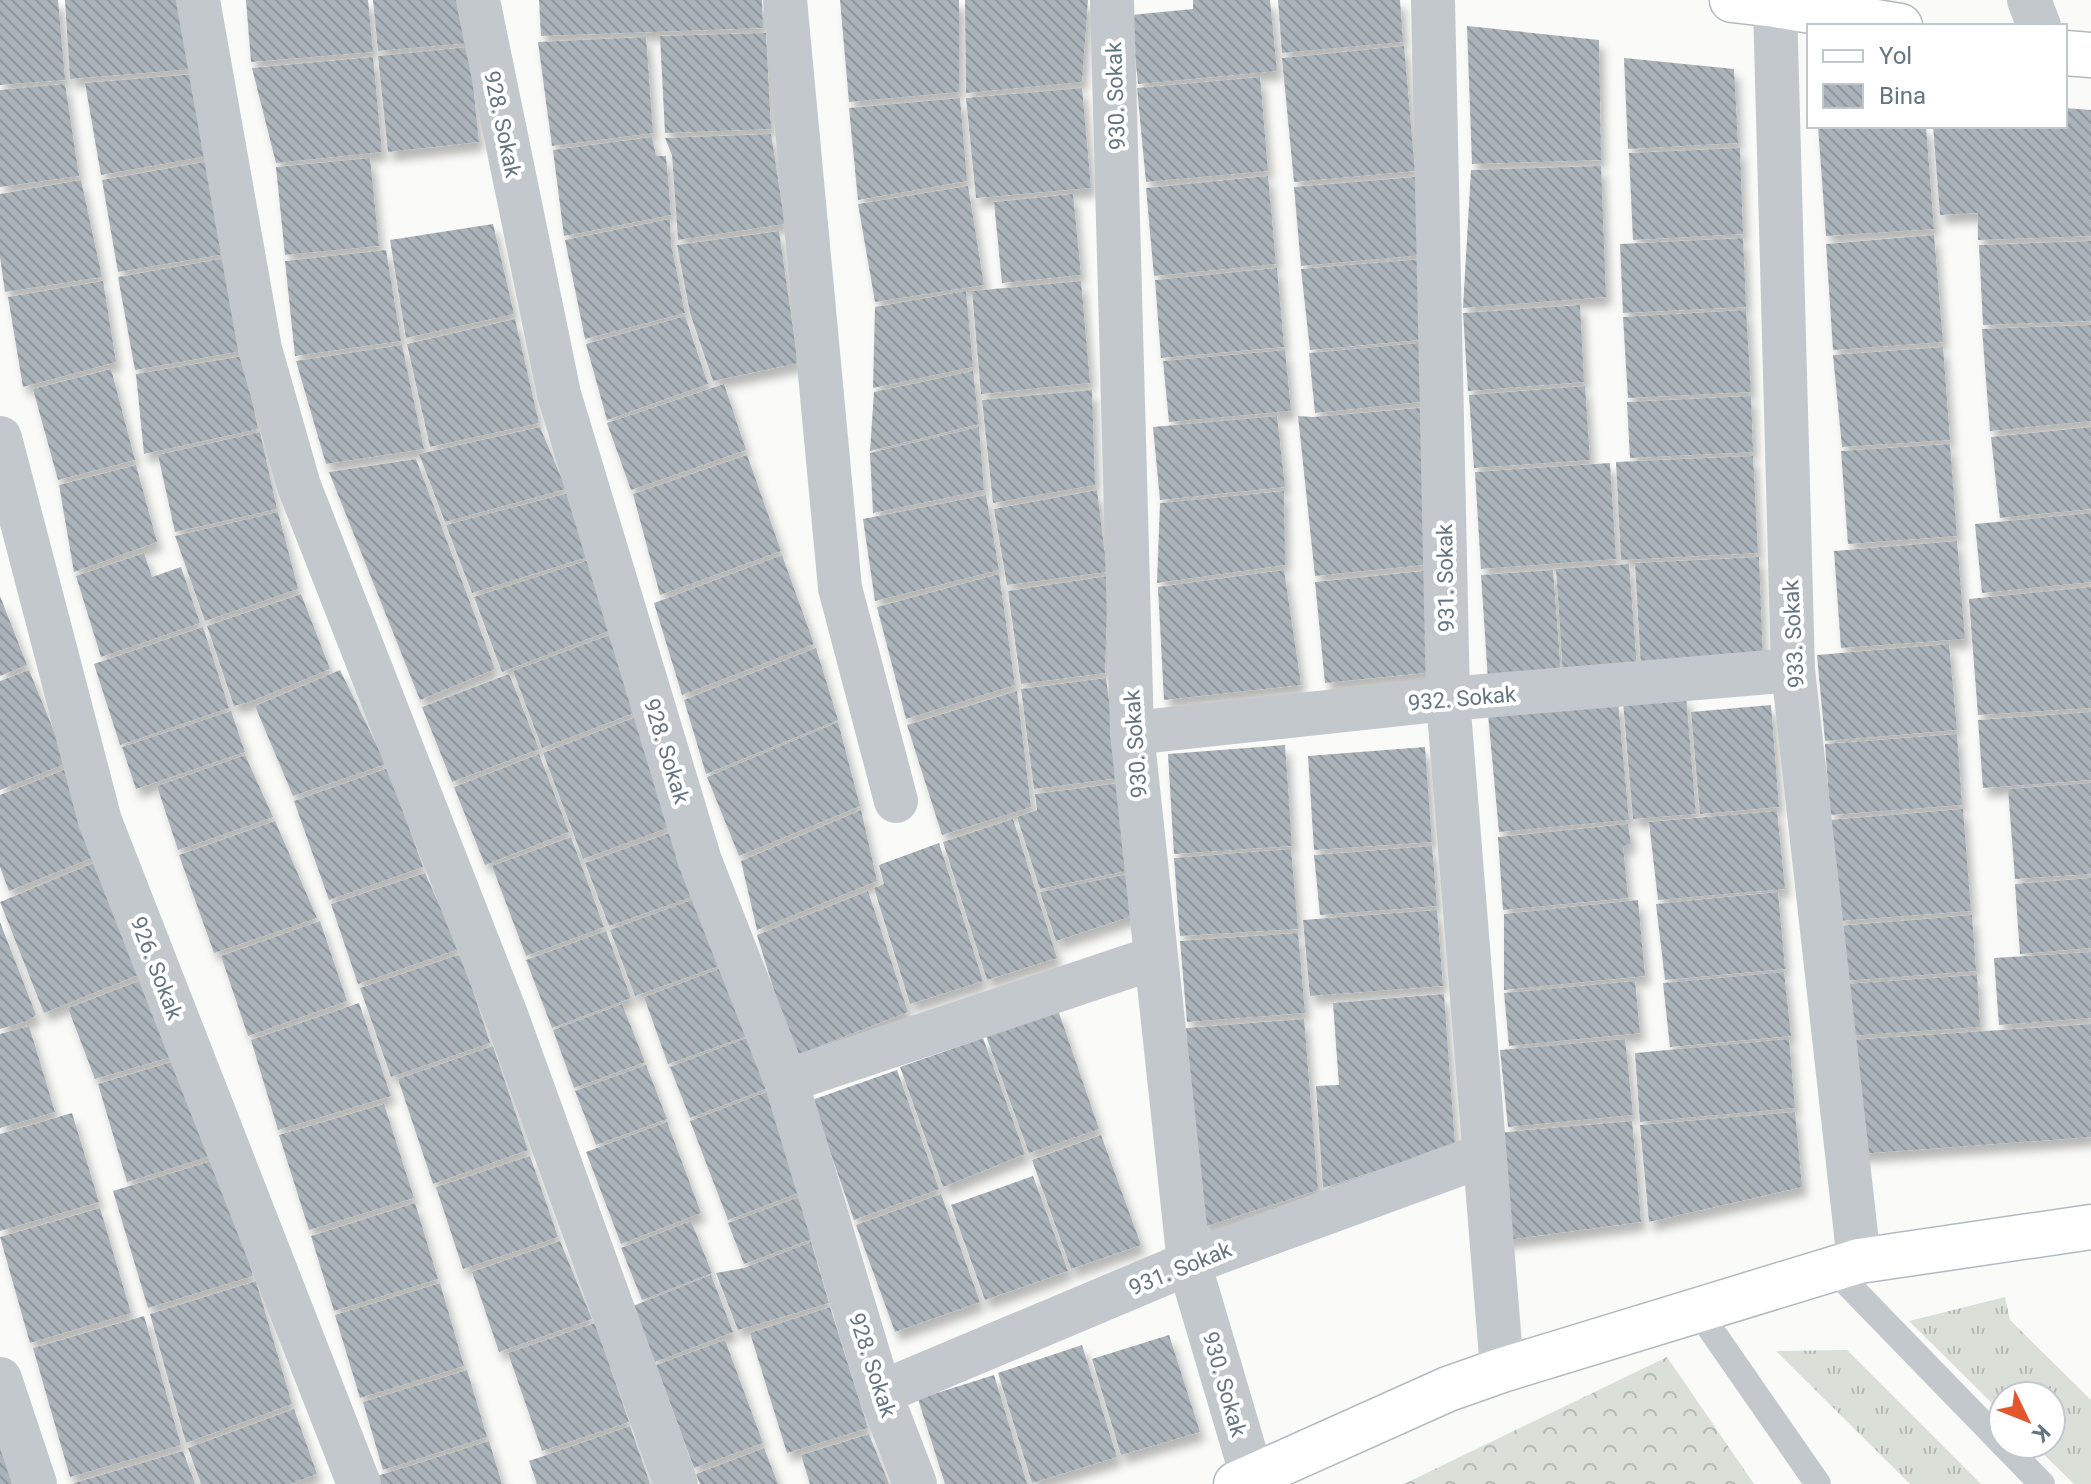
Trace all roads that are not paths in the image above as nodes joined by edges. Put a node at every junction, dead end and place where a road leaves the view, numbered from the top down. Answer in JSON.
{"nodes":[{"id":1,"x":198,"y":0,"type":"edge"},
{"id":2,"x":478,"y":0,"type":"edge"},
{"id":3,"x":785,"y":0,"type":"edge"},
{"id":4,"x":1112,"y":0,"type":"edge"},
{"id":5,"x":1433,"y":0,"type":"edge"},
{"id":6,"x":1732,"y":0,"type":"edge"},
{"id":7,"x":2029,"y":0,"type":"edge"},
{"id":8,"x":1775,"y":5,"type":"junction"},
{"id":9,"x":1888,"y":24,"type":"edge"},
{"id":10,"x":2038,"y":24,"type":"edge"},
{"id":11,"x":2067,"y":53,"type":"edge"},
{"id":12,"x":2091,"y":55,"type":"edge"},
{"id":13,"x":0,"y":438,"type":"edge"},
{"id":14,"x":1793,"y":670,"type":"junction"},
{"id":15,"x":1448,"y":699,"type":"junction"},
{"id":16,"x":1132,"y":733,"type":"junction"},
{"id":17,"x":896,"y":801,"type":"dead end"},
{"id":18,"x":1154,"y":958,"type":"junction"},
{"id":19,"x":786,"y":1081,"type":"junction"},
{"id":20,"x":1484,"y":1155,"type":"junction"},
{"id":21,"x":2091,"y":1227,"type":"edge"},
{"id":22,"x":1189,"y":1263,"type":"junction"},
{"id":23,"x":1846,"y":1265,"type":"junction"},
{"id":24,"x":1698,"y":1311,"type":"junction"},
{"id":25,"x":1502,"y":1370,"type":"junction"},
{"id":26,"x":0,"y":1379,"type":"edge"},
{"id":27,"x":880,"y":1393,"type":"junction"},
{"id":28,"x":1987,"y":1426,"type":"edge"},
{"id":29,"x":2019,"y":1460,"type":"edge"},
{"id":30,"x":1244,"y":1480,"type":"edge"},
{"id":31,"x":35,"y":1484,"type":"edge"},
{"id":32,"x":359,"y":1484,"type":"edge"},
{"id":33,"x":676,"y":1484,"type":"edge"},
{"id":34,"x":915,"y":1484,"type":"edge"},
{"id":35,"x":1818,"y":1484,"type":"edge"},
{"id":36,"x":2042,"y":1484,"type":"edge"}],
"edges":[{"from":1,"to":33,"type":"street"},
{"from":2,"to":19,"type":"street","name":"928. Sokak"},
{"from":3,"to":17,"type":"street"},
{"from":4,"to":16,"type":"street","name":"930. Sokak"},
{"from":5,"to":15,"type":"street","name":"931. Sokak"},
{"from":6,"to":8,"type":"street"},
{"from":7,"to":10,"type":"street"},
{"from":8,"to":9,"type":"street"},
{"from":8,"to":14,"type":"street","name":"933. Sokak"},
{"from":11,"to":12,"type":"street"},
{"from":13,"to":32,"type":"street","name":"926. Sokak"},
{"from":14,"to":15,"type":"street","name":"932. Sokak"},
{"from":14,"to":23,"type":"street","name":"933. Sokak"},
{"from":15,"to":16,"type":"street","name":"932. Sokak"},
{"from":15,"to":20,"type":"street","name":"931. Sokak"},
{"from":16,"to":18,"type":"street","name":"930. Sokak"},
{"from":18,"to":19,"type":"street"},
{"from":18,"to":22,"type":"street","name":"930. Sokak"},
{"from":19,"to":27,"type":"street","name":"928. Sokak"},
{"from":20,"to":22,"type":"street","name":"931. Sokak"},
{"from":20,"to":25,"type":"street","name":"931. Sokak"},
{"from":21,"to":23,"type":"street"},
{"from":22,"to":27,"type":"street","name":"931. Sokak"},
{"from":22,"to":30,"type":"street","name":"930. Sokak"},
{"from":23,"to":24,"type":"street"},
{"from":23,"to":28,"type":"lane"},
{"from":24,"to":25,"type":"street"},
{"from":24,"to":35,"type":"lane"},
{"from":25,"to":30,"type":"street"},
{"from":26,"to":31,"type":"street"},
{"from":27,"to":34,"type":"street","name":"928. Sokak"},
{"from":29,"to":36,"type":"lane"}]}
